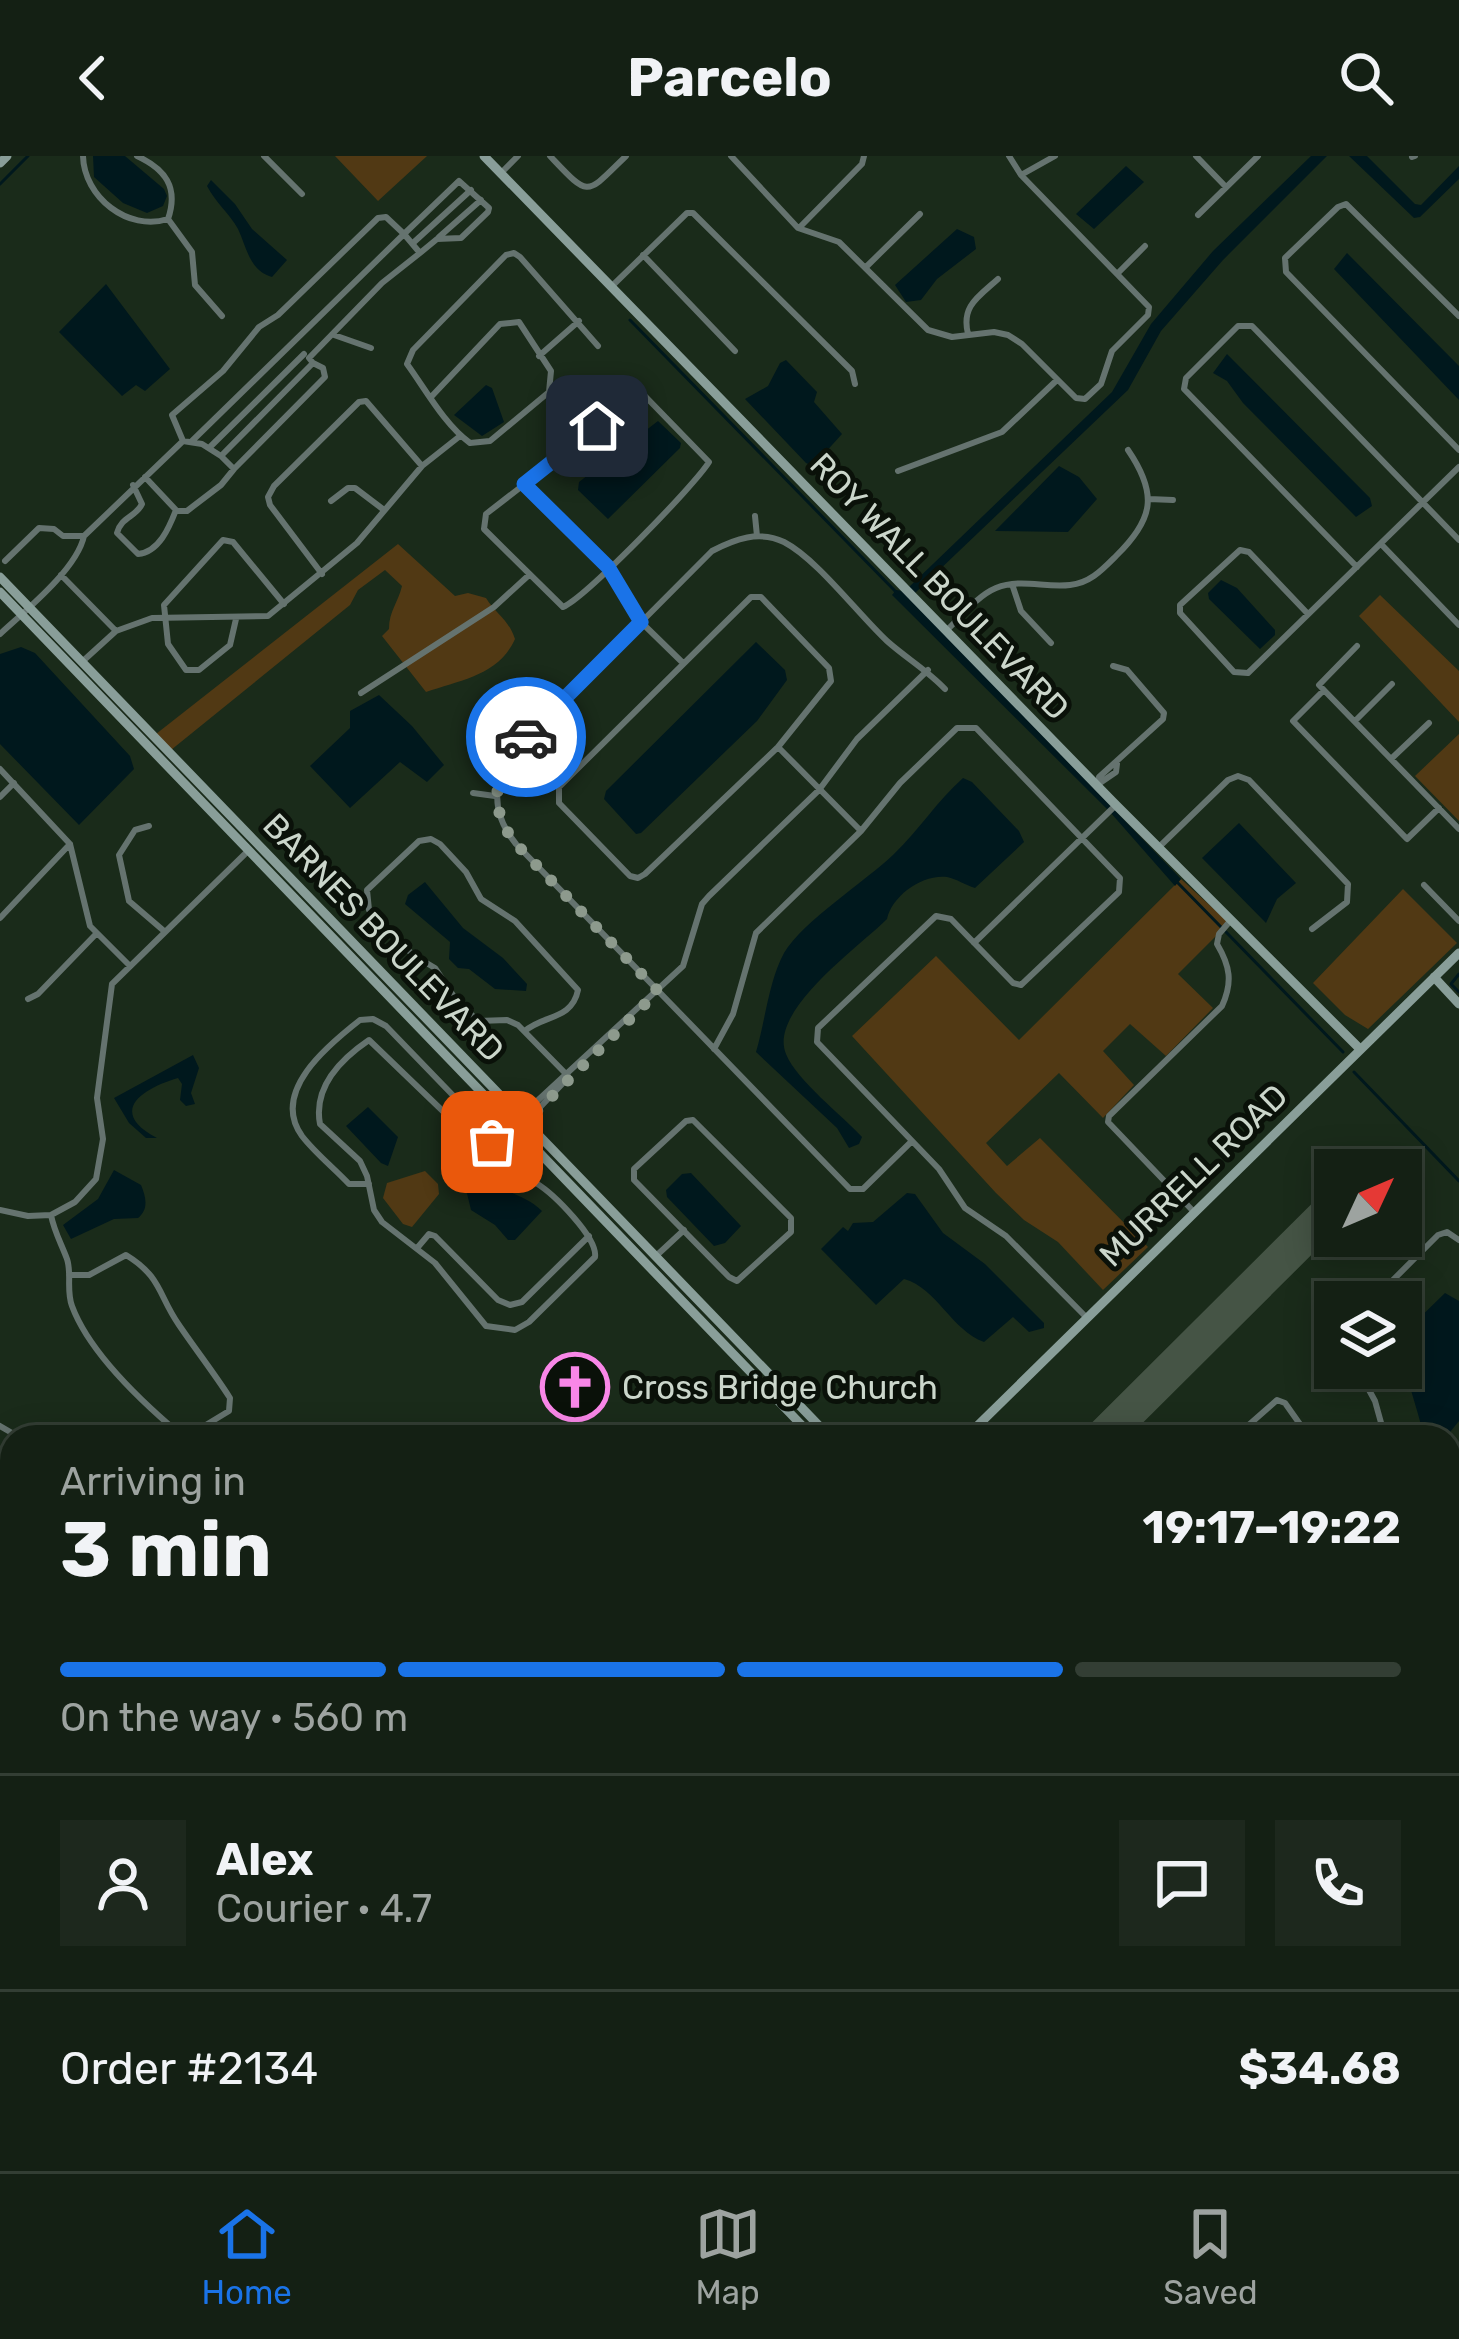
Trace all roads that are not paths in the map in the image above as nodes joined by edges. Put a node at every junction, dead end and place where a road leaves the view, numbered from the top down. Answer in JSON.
{"nodes":[{"id":1,"x":8,"y":156,"type":"edge"},
{"id":2,"x":83,"y":156,"type":"edge"},
{"id":3,"x":137,"y":156,"type":"edge"},
{"id":4,"x":264,"y":156,"type":"edge"},
{"id":5,"x":484,"y":156,"type":"edge"},
{"id":6,"x":518,"y":156,"type":"edge"},
{"id":7,"x":550,"y":156,"type":"edge"},
{"id":8,"x":626,"y":156,"type":"edge"},
{"id":9,"x":731,"y":156,"type":"edge"},
{"id":10,"x":864,"y":156,"type":"edge"},
{"id":11,"x":1009,"y":156,"type":"edge"},
{"id":12,"x":1055,"y":156,"type":"edge"},
{"id":13,"x":1196,"y":156,"type":"edge"},
{"id":14,"x":1258,"y":156,"type":"edge"},
{"id":15,"x":0,"y":163,"type":"edge"},
{"id":16,"x":501,"y":173,"type":"junction"},
{"id":17,"x":1021,"y":175,"type":"junction"},
{"id":18,"x":1226,"y":187,"type":"junction"},
{"id":19,"x":471,"y":190,"type":"junction"},
{"id":20,"x":302,"y":194,"type":"dead end"},
{"id":21,"x":481,"y":200,"type":"junction"},
{"id":22,"x":920,"y":214,"type":"dead end"},
{"id":23,"x":1198,"y":215,"type":"dead end"},
{"id":24,"x":168,"y":219,"type":"junction"},
{"id":25,"x":798,"y":228,"type":"junction"},
{"id":26,"x":404,"y":234,"type":"junction"},
{"id":27,"x":437,"y":239,"type":"junction"},
{"id":28,"x":413,"y":243,"type":"junction"},
{"id":29,"x":1145,"y":246,"type":"dead end"},
{"id":30,"x":420,"y":254,"type":"junction"},
{"id":31,"x":644,"y":256,"type":"junction"},
{"id":32,"x":865,"y":268,"type":"junction"},
{"id":33,"x":1117,"y":274,"type":"junction"},
{"id":34,"x":998,"y":279,"type":"dead end"},
{"id":35,"x":611,"y":287,"type":"junction"},
{"id":36,"x":222,"y":316,"type":"dead end"},
{"id":37,"x":1459,"y":316,"type":"edge"},
{"id":38,"x":579,"y":321,"type":"junction"},
{"id":39,"x":968,"y":334,"type":"junction"},
{"id":40,"x":334,"y":335,"type":"junction"},
{"id":41,"x":290,"y":344,"type":"junction"},
{"id":42,"x":598,"y":346,"type":"dead end"},
{"id":43,"x":371,"y":347,"type":"dead end"},
{"id":44,"x":735,"y":351,"type":"dead end"},
{"id":45,"x":539,"y":356,"type":"junction"},
{"id":46,"x":309,"y":358,"type":"junction"},
{"id":47,"x":1057,"y":380,"type":"junction"},
{"id":48,"x":855,"y":385,"type":"dead end"},
{"id":49,"x":431,"y":397,"type":"junction"},
{"id":50,"x":460,"y":436,"type":"junction"},
{"id":51,"x":188,"y":441,"type":"junction"},
{"id":52,"x":209,"y":448,"type":"junction"},
{"id":53,"x":1128,"y":450,"type":"dead end"},
{"id":54,"x":1459,"y":450,"type":"edge"},
{"id":55,"x":221,"y":456,"type":"junction"},
{"id":56,"x":422,"y":466,"type":"junction"},
{"id":57,"x":1459,"y":467,"type":"edge"},
{"id":58,"x":234,"y":469,"type":"junction"},
{"id":59,"x":898,"y":471,"type":"dead end"},
{"id":60,"x":145,"y":476,"type":"junction"},
{"id":61,"x":524,"y":484,"type":"junction"},
{"id":62,"x":134,"y":485,"type":"junction"},
{"id":63,"x":1149,"y":499,"type":"junction"},
{"id":64,"x":1173,"y":500,"type":"dead end"},
{"id":65,"x":331,"y":501,"type":"dead end"},
{"id":66,"x":1423,"y":503,"type":"junction"},
{"id":67,"x":384,"y":510,"type":"junction"},
{"id":68,"x":176,"y":511,"type":"junction"},
{"id":69,"x":755,"y":516,"type":"dead end"},
{"id":70,"x":84,"y":536,"type":"junction"},
{"id":71,"x":757,"y":536,"type":"junction"},
{"id":72,"x":1459,"y":540,"type":"edge"},
{"id":73,"x":1381,"y":544,"type":"junction"},
{"id":74,"x":5,"y":560,"type":"dead end"},
{"id":75,"x":608,"y":567,"type":"junction"},
{"id":76,"x":1357,"y":567,"type":"junction"},
{"id":77,"x":322,"y":574,"type":"junction"},
{"id":78,"x":61,"y":575,"type":"junction"},
{"id":79,"x":529,"y":575,"type":"junction"},
{"id":80,"x":0,"y":577,"type":"edge"},
{"id":81,"x":1012,"y":584,"type":"junction"},
{"id":82,"x":0,"y":592,"type":"edge"},
{"id":83,"x":284,"y":604,"type":"junction"},
{"id":84,"x":25,"y":610,"type":"junction"},
{"id":85,"x":1308,"y":614,"type":"junction"},
{"id":86,"x":163,"y":616,"type":"junction"},
{"id":87,"x":236,"y":619,"type":"junction"},
{"id":88,"x":641,"y":622,"type":"junction"},
{"id":89,"x":1459,"y":625,"type":"edge"},
{"id":90,"x":946,"y":631,"type":"junction"},
{"id":91,"x":116,"y":632,"type":"junction"},
{"id":92,"x":0,"y":634,"type":"edge"},
{"id":93,"x":1052,"y":643,"type":"dead end"},
{"id":94,"x":1357,"y":646,"type":"dead end"},
{"id":95,"x":82,"y":662,"type":"junction"},
{"id":96,"x":683,"y":663,"type":"junction"},
{"id":97,"x":1113,"y":666,"type":"dead end"},
{"id":98,"x":928,"y":670,"type":"junction"},
{"id":99,"x":1392,"y":684,"type":"dead end"},
{"id":100,"x":1322,"y":687,"type":"junction"},
{"id":101,"x":945,"y":689,"type":"dead end"},
{"id":102,"x":362,"y":693,"type":"dead end"},
{"id":103,"x":1355,"y":721,"type":"junction"},
{"id":104,"x":1429,"y":723,"type":"dead end"},
{"id":105,"x":778,"y":747,"type":"junction"},
{"id":106,"x":1391,"y":759,"type":"junction"},
{"id":107,"x":0,"y":769,"type":"edge"},
{"id":108,"x":14,"y":784,"type":"junction"},
{"id":109,"x":1096,"y":785,"type":"junction"},
{"id":110,"x":819,"y":790,"type":"junction"},
{"id":111,"x":473,"y":793,"type":"dead end"},
{"id":112,"x":0,"y":796,"type":"edge"},
{"id":113,"x":495,"y":796,"type":"junction"},
{"id":114,"x":1116,"y":805,"type":"junction"},
{"id":115,"x":1439,"y":808,"type":"junction"},
{"id":116,"x":149,"y":826,"type":"dead end"},
{"id":117,"x":1459,"y":829,"type":"edge"},
{"id":118,"x":861,"y":832,"type":"junction"},
{"id":119,"x":1082,"y":838,"type":"junction"},
{"id":120,"x":70,"y":844,"type":"junction"},
{"id":121,"x":250,"y":844,"type":"junction"},
{"id":122,"x":1158,"y":848,"type":"junction"},
{"id":123,"x":1424,"y":885,"type":"dead end"},
{"id":124,"x":0,"y":917,"type":"edge"},
{"id":125,"x":1231,"y":920,"type":"junction"},
{"id":126,"x":1459,"y":921,"type":"edge"},
{"id":127,"x":1312,"y":929,"type":"dead end"},
{"id":128,"x":164,"y":931,"type":"junction"},
{"id":129,"x":96,"y":934,"type":"junction"},
{"id":130,"x":974,"y":943,"type":"junction"},
{"id":131,"x":1459,"y":953,"type":"edge"},
{"id":132,"x":129,"y":965,"type":"junction"},
{"id":133,"x":1433,"y":977,"type":"junction"},
{"id":134,"x":658,"y":991,"type":"junction"},
{"id":135,"x":28,"y":999,"type":"dead end"},
{"id":136,"x":1459,"y":1004,"type":"edge"},
{"id":137,"x":525,"y":1031,"type":"junction"},
{"id":138,"x":714,"y":1049,"type":"junction"},
{"id":139,"x":1360,"y":1049,"type":"junction"},
{"id":140,"x":568,"y":1076,"type":"junction"},
{"id":141,"x":519,"y":1124,"type":"junction"},
{"id":142,"x":474,"y":1126,"type":"junction"},
{"id":143,"x":912,"y":1141,"type":"junction"},
{"id":144,"x":488,"y":1154,"type":"junction"},
{"id":145,"x":369,"y":1184,"type":"junction"},
{"id":146,"x":0,"y":1210,"type":"edge"},
{"id":147,"x":1194,"y":1212,"type":"junction"},
{"id":148,"x":52,"y":1215,"type":"junction"},
{"id":149,"x":684,"y":1230,"type":"junction"},
{"id":150,"x":589,"y":1236,"type":"junction"},
{"id":151,"x":1459,"y":1240,"type":"edge"},
{"id":152,"x":418,"y":1247,"type":"junction"},
{"id":153,"x":644,"y":1256,"type":"junction"},
{"id":154,"x":69,"y":1275,"type":"junction"},
{"id":155,"x":1392,"y":1281,"type":"edge"},
{"id":156,"x":1086,"y":1317,"type":"junction"},
{"id":157,"x":745,"y":1368,"type":"junction"},
{"id":158,"x":1368,"y":1389,"type":"edge"},
{"id":159,"x":804,"y":1410,"type":"junction"},
{"id":160,"x":792,"y":1416,"type":"junction"},
{"id":161,"x":170,"y":1425,"type":"edge"},
{"id":162,"x":206,"y":1425,"type":"edge"},
{"id":163,"x":801,"y":1425,"type":"edge"},
{"id":164,"x":813,"y":1425,"type":"edge"},
{"id":165,"x":817,"y":1425,"type":"edge"},
{"id":166,"x":978,"y":1425,"type":"edge"},
{"id":167,"x":1249,"y":1425,"type":"edge"},
{"id":168,"x":1301,"y":1425,"type":"edge"},
{"id":169,"x":1382,"y":1425,"type":"edge"}],
"edges":[{"from":1,"to":15,"type":"main road"},
{"from":2,"to":24,"type":"street"},
{"from":3,"to":24,"type":"street"},
{"from":4,"to":20,"type":"street"},
{"from":5,"to":16,"type":"main road","name":"ROY WALL BOULEVARD"},
{"from":6,"to":16,"type":"street"},
{"from":7,"to":8,"type":"street"},
{"from":9,"to":25,"type":"street"},
{"from":10,"to":25,"type":"street"},
{"from":11,"to":17,"type":"street"},
{"from":12,"to":17,"type":"street"},
{"from":13,"to":18,"type":"street"},
{"from":14,"to":18,"type":"street"},
{"from":16,"to":35,"type":"main road","name":"ROY WALL BOULEVARD"},
{"from":17,"to":33,"type":"street"},
{"from":18,"to":23,"type":"street"},
{"from":19,"to":21,"type":"street"},
{"from":19,"to":26,"type":"street"},
{"from":19,"to":28,"type":"street"},
{"from":21,"to":27,"type":"street"},
{"from":21,"to":27,"type":"street"},
{"from":22,"to":32,"type":"street"},
{"from":24,"to":36,"type":"street"},
{"from":25,"to":32,"type":"street"},
{"from":26,"to":28,"type":"street"},
{"from":26,"to":41,"type":"street"},
{"from":26,"to":51,"type":"street"},
{"from":27,"to":30,"type":"street"},
{"from":28,"to":30,"type":"street"},
{"from":29,"to":33,"type":"street"},
{"from":30,"to":40,"type":"street"},
{"from":31,"to":35,"type":"street"},
{"from":31,"to":44,"type":"street"},
{"from":31,"to":48,"type":"street"},
{"from":32,"to":39,"type":"street"},
{"from":33,"to":47,"type":"street"},
{"from":34,"to":39,"type":"street"},
{"from":35,"to":90,"type":"main road","name":"ROY WALL BOULEVARD"},
{"from":37,"to":54,"type":"street"},
{"from":38,"to":42,"type":"street"},
{"from":38,"to":45,"type":"street"},
{"from":38,"to":49,"type":"street"},
{"from":39,"to":47,"type":"street"},
{"from":40,"to":43,"type":"street"},
{"from":40,"to":46,"type":"street"},
{"from":41,"to":46,"type":"street"},
{"from":41,"to":51,"type":"street"},
{"from":45,"to":49,"type":"street"},
{"from":45,"to":50,"type":"street"},
{"from":46,"to":52,"type":"street"},
{"from":46,"to":55,"type":"street"},
{"from":46,"to":58,"type":"street"},
{"from":47,"to":59,"type":"street"},
{"from":49,"to":50,"type":"street"},
{"from":50,"to":56,"type":"street"},
{"from":51,"to":52,"type":"street"},
{"from":51,"to":60,"type":"street"},
{"from":52,"to":55,"type":"street"},
{"from":53,"to":63,"type":"street"},
{"from":55,"to":58,"type":"street"},
{"from":56,"to":67,"type":"street"},
{"from":56,"to":77,"type":"street"},
{"from":57,"to":66,"type":"street"},
{"from":58,"to":68,"type":"street"},
{"from":60,"to":62,"type":"street"},
{"from":60,"to":68,"type":"street"},
{"from":61,"to":75,"type":"street"},
{"from":61,"to":75,"type":"street"},
{"from":61,"to":79,"type":"street"},
{"from":62,"to":68,"type":"street"},
{"from":62,"to":70,"type":"street"},
{"from":63,"to":64,"type":"street"},
{"from":63,"to":81,"type":"street"},
{"from":65,"to":67,"type":"street"},
{"from":66,"to":72,"type":"street"},
{"from":66,"to":73,"type":"street"},
{"from":66,"to":76,"type":"street"},
{"from":67,"to":77,"type":"street"},
{"from":69,"to":71,"type":"street"},
{"from":70,"to":74,"type":"street"},
{"from":70,"to":78,"type":"street"},
{"from":71,"to":88,"type":"street"},
{"from":71,"to":98,"type":"street"},
{"from":73,"to":76,"type":"street"},
{"from":73,"to":89,"type":"street"},
{"from":75,"to":79,"type":"street"},
{"from":75,"to":88,"type":"street"},
{"from":76,"to":85,"type":"street"},
{"from":77,"to":83,"type":"street"},
{"from":78,"to":84,"type":"street"},
{"from":78,"to":91,"type":"street"},
{"from":79,"to":102,"type":"street"},
{"from":80,"to":84,"type":"main road","name":"BARNES BOULEVARD"},
{"from":81,"to":90,"type":"street"},
{"from":81,"to":93,"type":"street"},
{"from":82,"to":84,"type":"main road","name":"BARNES BOULEVARD"},
{"from":83,"to":86,"type":"street"},
{"from":83,"to":87,"type":"street"},
{"from":84,"to":92,"type":"street"},
{"from":84,"to":95,"type":"main road","name":"BARNES BOULEVARD"},
{"from":84,"to":121,"type":"main road","name":"BARNES BOULEVARD"},
{"from":85,"to":85,"type":"street"},
{"from":86,"to":87,"type":"street"},
{"from":86,"to":87,"type":"street"},
{"from":86,"to":91,"type":"street"},
{"from":88,"to":96,"type":"street"},
{"from":88,"to":113,"type":"street"},
{"from":90,"to":109,"type":"main road","name":"ROY WALL BOULEVARD"},
{"from":91,"to":95,"type":"street"},
{"from":94,"to":100,"type":"street"},
{"from":95,"to":121,"type":"main road","name":"BARNES BOULEVARD"},
{"from":96,"to":105,"type":"street"},
{"from":96,"to":105,"type":"street"},
{"from":97,"to":109,"type":"street"},
{"from":98,"to":101,"type":"street"},
{"from":98,"to":110,"type":"street"},
{"from":99,"to":103,"type":"street"},
{"from":100,"to":103,"type":"street"},
{"from":100,"to":115,"type":"street"},
{"from":103,"to":106,"type":"street"},
{"from":104,"to":106,"type":"street"},
{"from":105,"to":110,"type":"street"},
{"from":106,"to":115,"type":"street"},
{"from":107,"to":108,"type":"street"},
{"from":108,"to":112,"type":"street"},
{"from":108,"to":120,"type":"street"},
{"from":109,"to":114,"type":"main road","name":"ROY WALL BOULEVARD"},
{"from":110,"to":118,"type":"street"},
{"from":110,"to":134,"type":"street"},
{"from":111,"to":113,"type":"street"},
{"from":113,"to":134,"type":"street"},
{"from":114,"to":119,"type":"street"},
{"from":114,"to":122,"type":"main road","name":"ROY WALL BOULEVARD"},
{"from":115,"to":117,"type":"street"},
{"from":116,"to":128,"type":"street"},
{"from":118,"to":119,"type":"street"},
{"from":118,"to":138,"type":"street"},
{"from":119,"to":130,"type":"street"},
{"from":119,"to":130,"type":"street"},
{"from":120,"to":124,"type":"street"},
{"from":120,"to":129,"type":"street"},
{"from":121,"to":128,"type":"street"},
{"from":121,"to":141,"type":"main road","name":"BARNES BOULEVARD"},
{"from":121,"to":141,"type":"main road","name":"BARNES BOULEVARD"},
{"from":122,"to":125,"type":"main road","name":"ROY WALL BOULEVARD"},
{"from":122,"to":127,"type":"street"},
{"from":123,"to":126,"type":"street"},
{"from":125,"to":139,"type":"main road","name":"ROY WALL BOULEVARD"},
{"from":125,"to":147,"type":"street"},
{"from":128,"to":132,"type":"street"},
{"from":129,"to":132,"type":"street"},
{"from":129,"to":135,"type":"street"},
{"from":130,"to":143,"type":"street"},
{"from":131,"to":133,"type":"main road","name":"MURRELL ROAD"},
{"from":132,"to":148,"type":"street"},
{"from":133,"to":136,"type":"main road"},
{"from":133,"to":139,"type":"main road","name":"MURRELL ROAD"},
{"from":134,"to":138,"type":"street"},
{"from":134,"to":140,"type":"street"},
{"from":137,"to":137,"type":"street"},
{"from":137,"to":140,"type":"street"},
{"from":138,"to":143,"type":"street"},
{"from":139,"to":147,"type":"main road","name":"MURRELL ROAD"},
{"from":140,"to":141,"type":"street"},
{"from":141,"to":144,"type":"street"},
{"from":141,"to":153,"type":"main road","name":"BARNES BOULEVARD"},
{"from":141,"to":153,"type":"main road","name":"BARNES BOULEVARD"},
{"from":142,"to":144,"type":"street"},
{"from":142,"to":145,"type":"street"},
{"from":142,"to":145,"type":"street"},
{"from":143,"to":156,"type":"street"},
{"from":144,"to":150,"type":"street"},
{"from":145,"to":152,"type":"street"},
{"from":146,"to":148,"type":"street"},
{"from":147,"to":156,"type":"main road","name":"MURRELL ROAD"},
{"from":148,"to":154,"type":"street"},
{"from":149,"to":149,"type":"street"},
{"from":149,"to":153,"type":"street"},
{"from":150,"to":152,"type":"street"},
{"from":150,"to":152,"type":"street"},
{"from":151,"to":155,"type":"street"},
{"from":153,"to":157,"type":"main road","name":"BARNES BOULEVARD"},
{"from":153,"to":159,"type":"main road","name":"BARNES BOULEVARD"},
{"from":154,"to":161,"type":"street"},
{"from":154,"to":162,"type":"street"},
{"from":156,"to":166,"type":"main road","name":"MURRELL ROAD"},
{"from":157,"to":159,"type":"main road"},
{"from":157,"to":160,"type":"main road","name":"BARNES BOULEVARD"},
{"from":158,"to":169,"type":"street"},
{"from":159,"to":165,"type":"main road","name":"BARNES BOULEVARD"},
{"from":160,"to":163,"type":"main road","name":"BARNES BOULEVARD"},
{"from":160,"to":164,"type":"main road"},
{"from":167,"to":168,"type":"street"}]}
